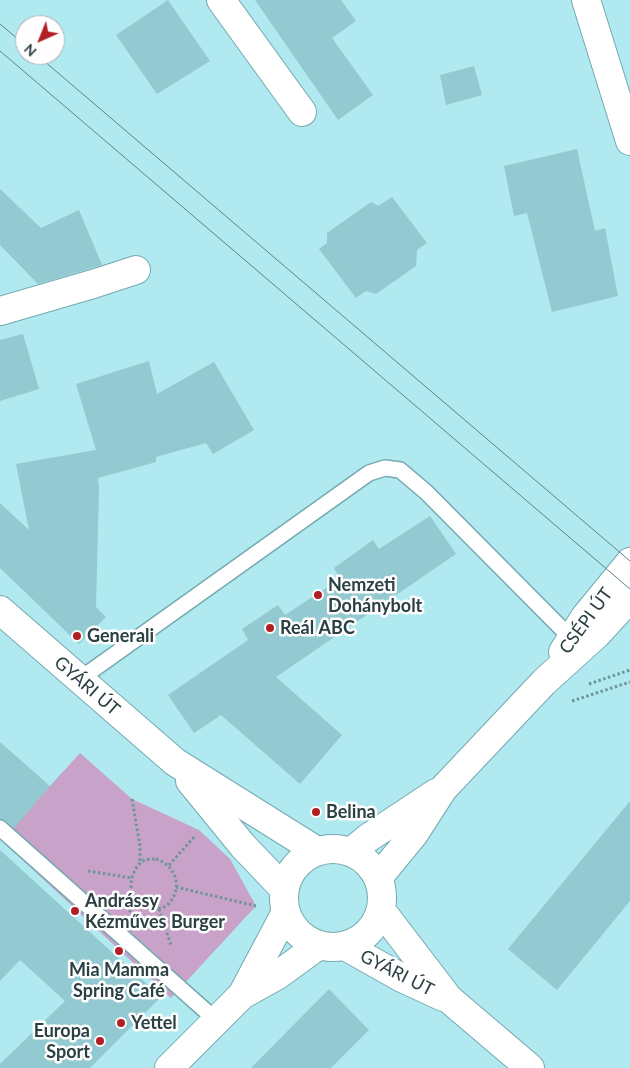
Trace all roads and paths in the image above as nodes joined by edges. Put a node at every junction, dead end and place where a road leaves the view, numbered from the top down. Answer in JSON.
{"nodes":[{"id":1,"x":221,"y":0,"type":"edge"},
{"id":2,"x":586,"y":0,"type":"edge"},
{"id":3,"x":302,"y":112,"type":"dead end"},
{"id":4,"x":630,"y":141,"type":"edge"},
{"id":5,"x":136,"y":270,"type":"dead end"},
{"id":6,"x":0,"y":311,"type":"edge"},
{"id":7,"x":630,"y":562,"type":"edge"},
{"id":8,"x":630,"y":598,"type":"edge"},
{"id":9,"x":0,"y":610,"type":"edge"},
{"id":10,"x":572,"y":638,"type":"junction"},
{"id":11,"x":630,"y":670,"type":"edge"},
{"id":12,"x":80,"y":679,"type":"junction"},
{"id":13,"x":544,"y":682,"type":"junction"},
{"id":14,"x":630,"y":682,"type":"edge"},
{"id":15,"x":584,"y":686,"type":"dead end"},
{"id":16,"x":570,"y":701,"type":"dead end"},
{"id":17,"x":175,"y":762,"type":"junction"},
{"id":18,"x":443,"y":789,"type":"junction"},
{"id":19,"x":132,"y":799,"type":"dead end"},
{"id":20,"x":0,"y":828,"type":"edge"},
{"id":21,"x":201,"y":831,"type":"dead end"},
{"id":22,"x":317,"y":851,"type":"junction"},
{"id":23,"x":351,"y":852,"type":"junction"},
{"id":24,"x":140,"y":864,"type":"junction"},
{"id":25,"x":169,"y":865,"type":"junction"},
{"id":26,"x":378,"y":878,"type":"junction"},
{"id":27,"x":176,"y":887,"type":"junction"},
{"id":28,"x":285,"y":901,"type":"junction"},
{"id":29,"x":256,"y":906,"type":"dead end"},
{"id":30,"x":381,"y":910,"type":"junction"},
{"id":31,"x":332,"y":946,"type":"junction"},
{"id":32,"x":242,"y":995,"type":"junction"},
{"id":33,"x":449,"y":999,"type":"junction"},
{"id":34,"x":216,"y":1022,"type":"junction"},
{"id":35,"x":169,"y":1068,"type":"edge"},
{"id":36,"x":530,"y":1068,"type":"edge"}],
"edges":[{"from":1,"to":3,"type":"street"},
{"from":2,"to":4,"type":"street"},
{"from":5,"to":6,"type":"street"},
{"from":7,"to":10,"type":"street","name":"CSÉPI ÚT"},
{"from":8,"to":13,"type":"street","name":"CSÉPI ÚT"},
{"from":9,"to":12,"type":"street","name":"GYÁRI ÚT"},
{"from":10,"to":12,"type":"lane"},
{"from":10,"to":13,"type":"street","name":"CSÉPI ÚT"},
{"from":11,"to":15,"type":"path"},
{"from":12,"to":17,"type":"street","name":"GYÁRI ÚT"},
{"from":13,"to":18,"type":"street","name":"CSÉPI ÚT"},
{"from":14,"to":16,"type":"path"},
{"from":17,"to":22,"type":"street","name":"GYÁRI ÚT"},
{"from":17,"to":28,"type":"street","name":"GYÁRI ÚT"},
{"from":18,"to":23,"type":"street","name":"CSÉPI ÚT"},
{"from":18,"to":26,"type":"street","name":"CSÉPI ÚT"},
{"from":19,"to":24,"type":"path"},
{"from":20,"to":34,"type":"lane"},
{"from":21,"to":25,"type":"path"},
{"from":22,"to":23,"type":"street"},
{"from":22,"to":28,"type":"street"},
{"from":23,"to":26,"type":"street"},
{"from":24,"to":25,"type":"path"},
{"from":24,"to":27,"type":"path"},
{"from":25,"to":27,"type":"path"},
{"from":26,"to":30,"type":"street"},
{"from":27,"to":29,"type":"path"},
{"from":28,"to":31,"type":"street"},
{"from":28,"to":32,"type":"street"},
{"from":30,"to":31,"type":"street"},
{"from":30,"to":33,"type":"street","name":"GYÁRI ÚT"},
{"from":31,"to":32,"type":"street"},
{"from":31,"to":33,"type":"street","name":"GYÁRI ÚT"},
{"from":32,"to":34,"type":"street"},
{"from":33,"to":36,"type":"street","name":"GYÁRI ÚT"},
{"from":34,"to":35,"type":"street"}]}
